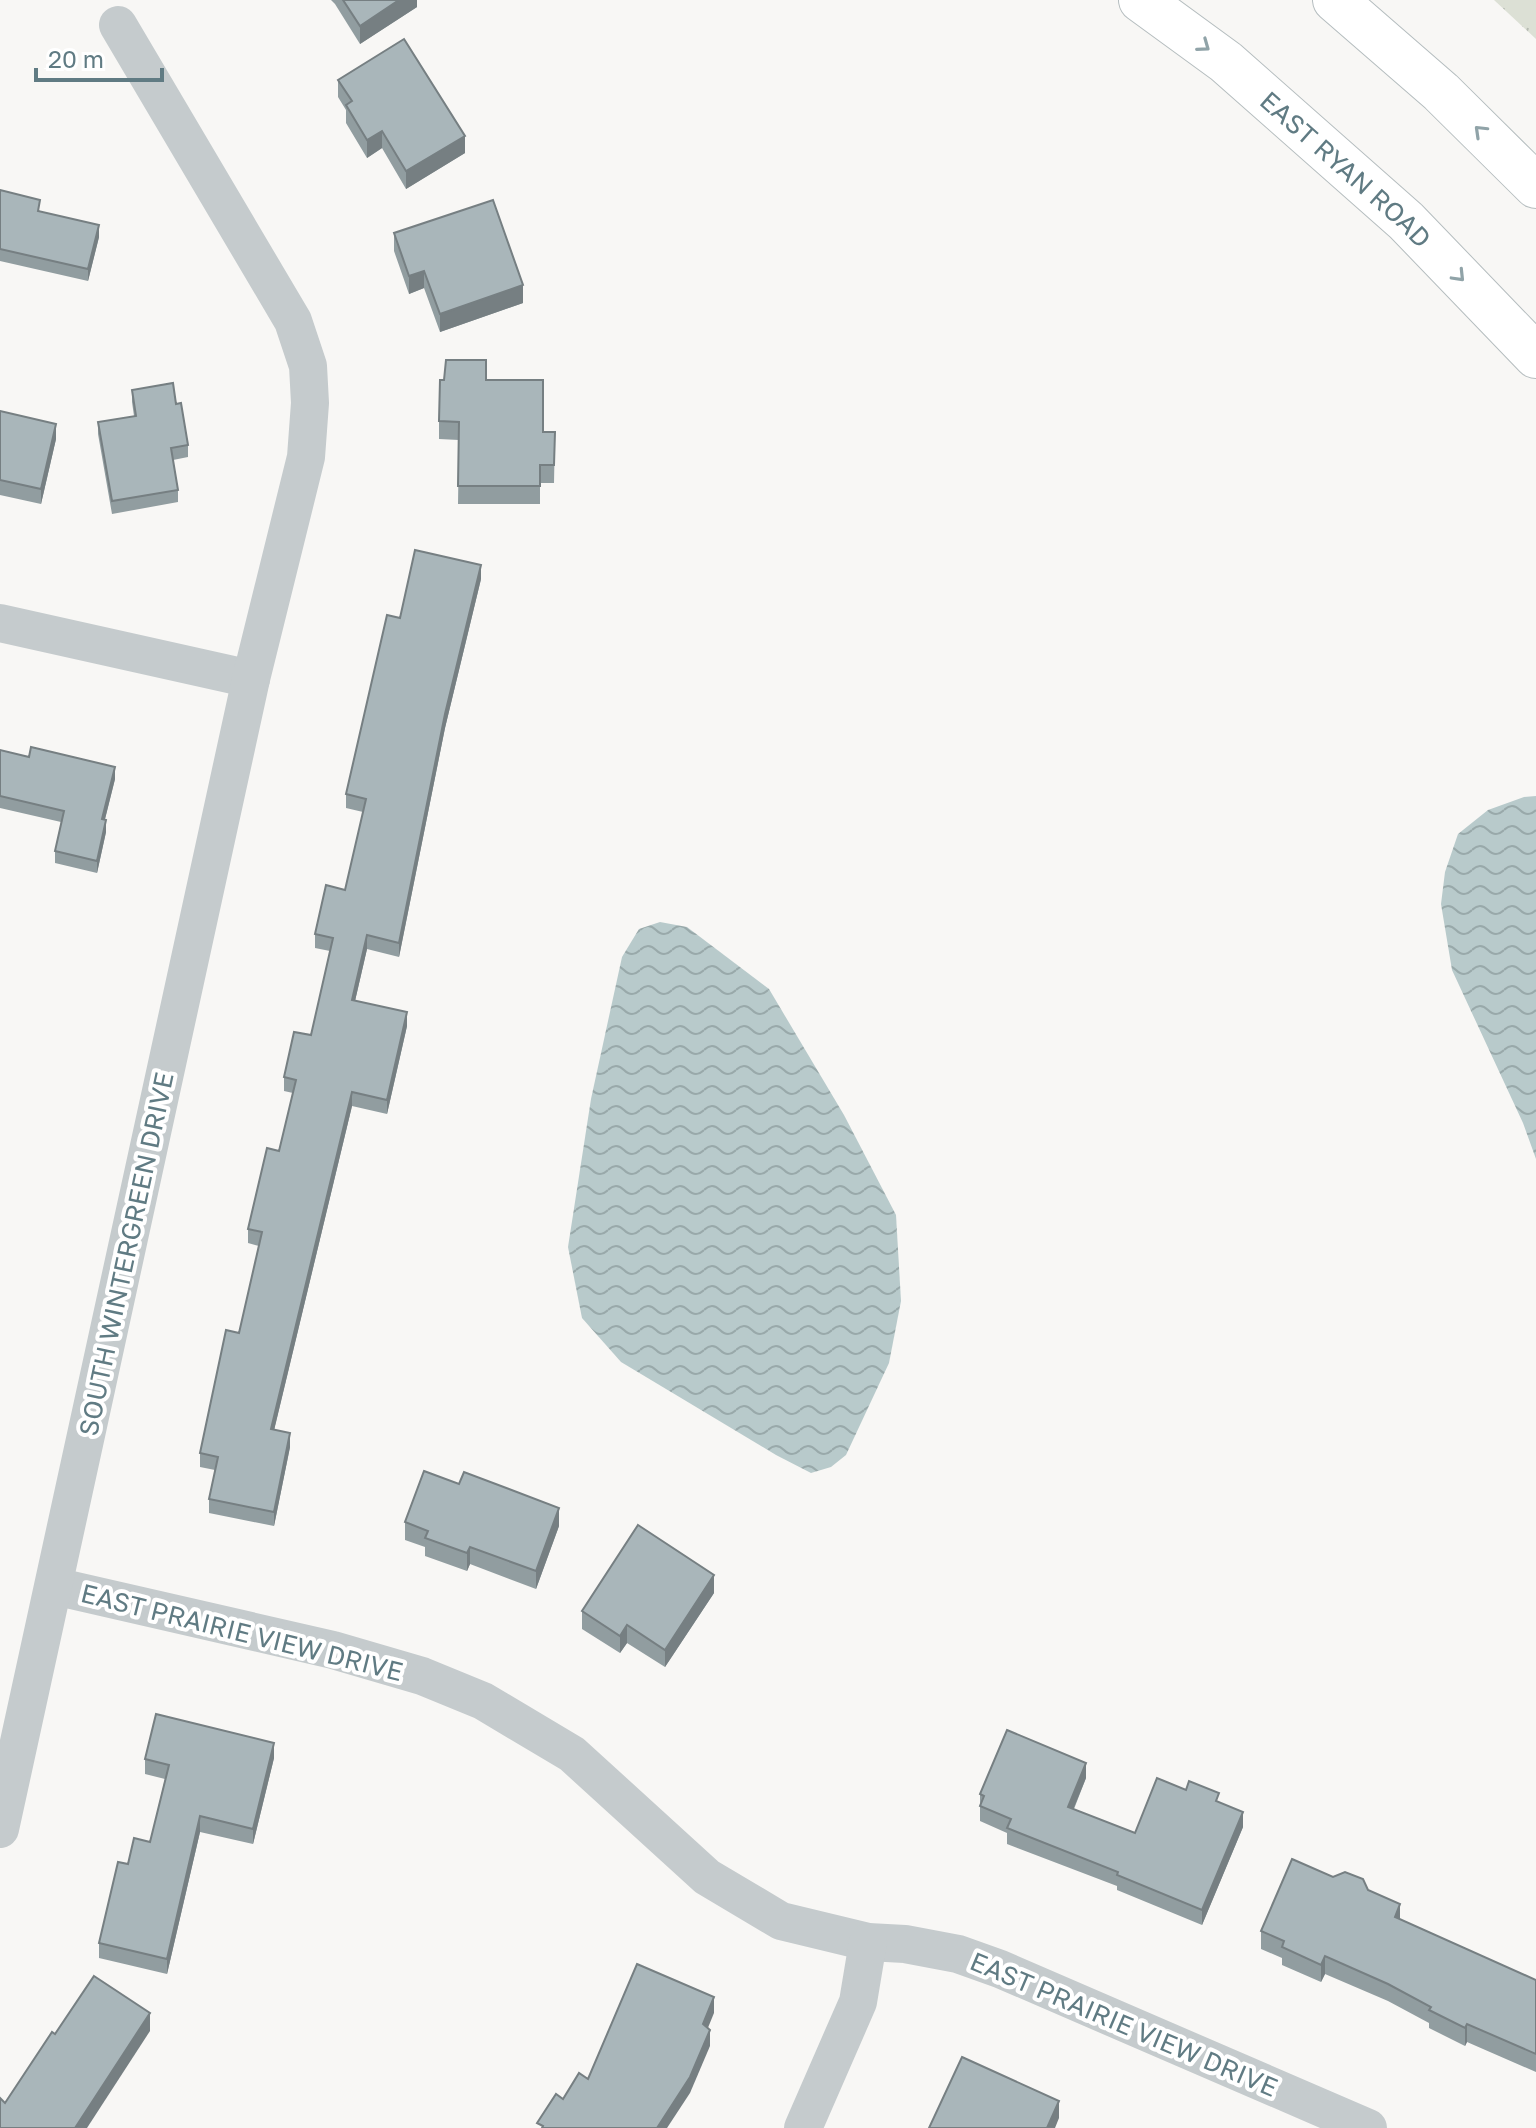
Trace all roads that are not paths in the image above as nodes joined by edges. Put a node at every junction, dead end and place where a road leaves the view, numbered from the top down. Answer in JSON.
{"nodes":[{"id":1,"x":1141,"y":0,"type":"edge"},
{"id":2,"x":1335,"y":0,"type":"edge"},
{"id":3,"x":118,"y":25,"type":"dead end"},
{"id":4,"x":1536,"y":186,"type":"edge"},
{"id":5,"x":1536,"y":356,"type":"edge"},
{"id":6,"x":0,"y":623,"type":"edge"},
{"id":7,"x":251,"y":679,"type":"junction"},
{"id":8,"x":54,"y":1586,"type":"junction"},
{"id":9,"x":0,"y":1829,"type":"edge"},
{"id":10,"x":868,"y":1942,"type":"junction"},
{"id":11,"x":803,"y":2128,"type":"edge"},
{"id":12,"x":1368,"y":2128,"type":"edge"}],
"edges":[{"from":1,"to":5,"type":"main road","name":"EAST RYAN ROAD","one_way":true},
{"from":4,"to":2,"type":"main road","one_way":true},
{"from":3,"to":7,"type":"street","name":"SOUTH WINTERGREEN DRIVE"},
{"from":6,"to":7,"type":"street"},
{"from":7,"to":8,"type":"street","name":"SOUTH WINTERGREEN DRIVE"},
{"from":8,"to":9,"type":"street","name":"SOUTH WINTERGREEN DRIVE"},
{"from":8,"to":10,"type":"street","name":"EAST PRAIRIE VIEW DRIVE"},
{"from":10,"to":11,"type":"street"},
{"from":10,"to":12,"type":"street","name":"EAST PRAIRIE VIEW DRIVE"}]}
